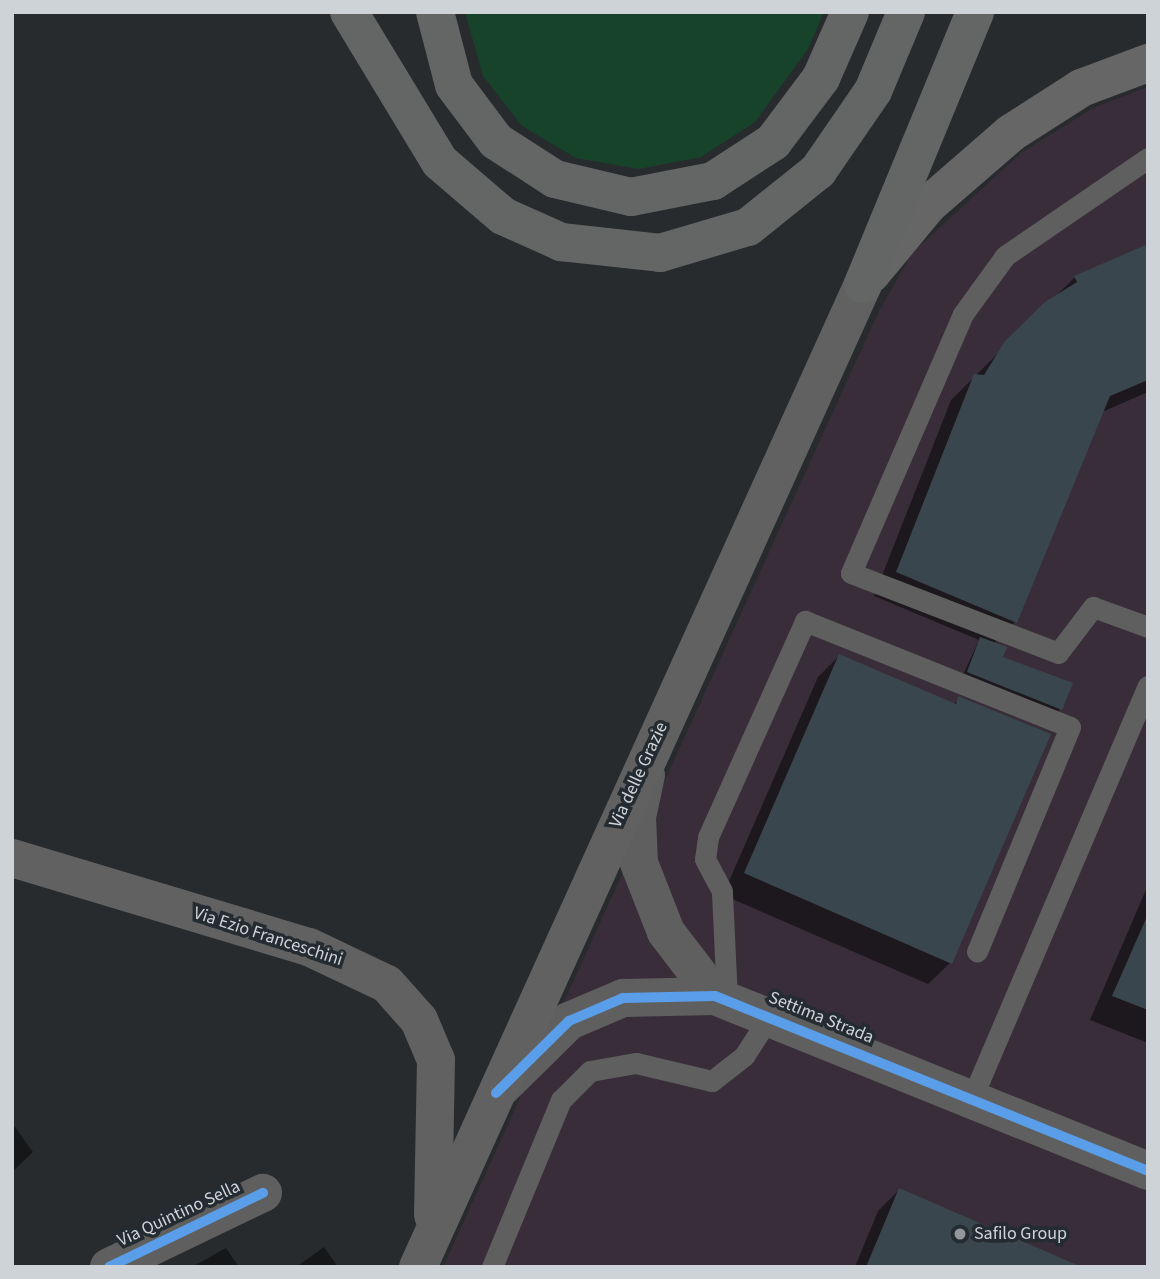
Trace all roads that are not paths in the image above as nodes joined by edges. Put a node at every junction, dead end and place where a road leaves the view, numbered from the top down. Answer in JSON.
{"nodes":[{"id":1,"x":349,"y":12,"type":"edge"},
{"id":2,"x":435,"y":12,"type":"edge"},
{"id":3,"x":850,"y":12,"type":"edge"},
{"id":4,"x":906,"y":12,"type":"edge"},
{"id":5,"x":975,"y":12,"type":"edge"},
{"id":6,"x":1148,"y":63,"type":"edge"},
{"id":7,"x":1148,"y":158,"type":"edge"},
{"id":8,"x":863,"y":284,"type":"junction"},
{"id":9,"x":1148,"y":627,"type":"edge"},
{"id":10,"x":1148,"y":686,"type":"edge"},
{"id":11,"x":651,"y":750,"type":"junction"},
{"id":12,"x":12,"y":858,"type":"edge"},
{"id":13,"x":977,"y":951,"type":"dead end"},
{"id":14,"x":721,"y":997,"type":"junction"},
{"id":15,"x":770,"y":1016,"type":"junction"},
{"id":16,"x":496,"y":1093,"type":"junction"},
{"id":17,"x":972,"y":1098,"type":"junction"},
{"id":18,"x":1148,"y":1171,"type":"edge"},
{"id":19,"x":264,"y":1194,"type":"dead end"},
{"id":20,"x":425,"y":1251,"type":"edge"},
{"id":21,"x":109,"y":1267,"type":"edge"},
{"id":22,"x":492,"y":1267,"type":"edge"}],
"edges":[{"from":1,"to":4,"type":"highway"},
{"from":2,"to":3,"type":"highway"},
{"from":5,"to":8,"type":"highway"},
{"from":6,"to":8,"type":"highway"},
{"from":7,"to":9,"type":"lane"},
{"from":8,"to":11,"type":"main road","name":"Via delle Grazie"},
{"from":10,"to":17,"type":"lane"},
{"from":11,"to":14,"type":"street"},
{"from":11,"to":16,"type":"main road","name":"Via delle Grazie"},
{"from":12,"to":20,"type":"main road","name":"Via Ezio Franceschini"},
{"from":13,"to":14,"type":"lane"},
{"from":14,"to":15,"type":"street","name":"Settima Strada"},
{"from":14,"to":16,"type":"street","name":"Settima Strada"},
{"from":15,"to":17,"type":"street","name":"Settima Strada"},
{"from":15,"to":22,"type":"lane"},
{"from":16,"to":20,"type":"main road","name":"Via delle Grazie"},
{"from":17,"to":18,"type":"street","name":"Settima Strada"},
{"from":19,"to":21,"type":"street","name":"Via Quintino Sella"}]}
